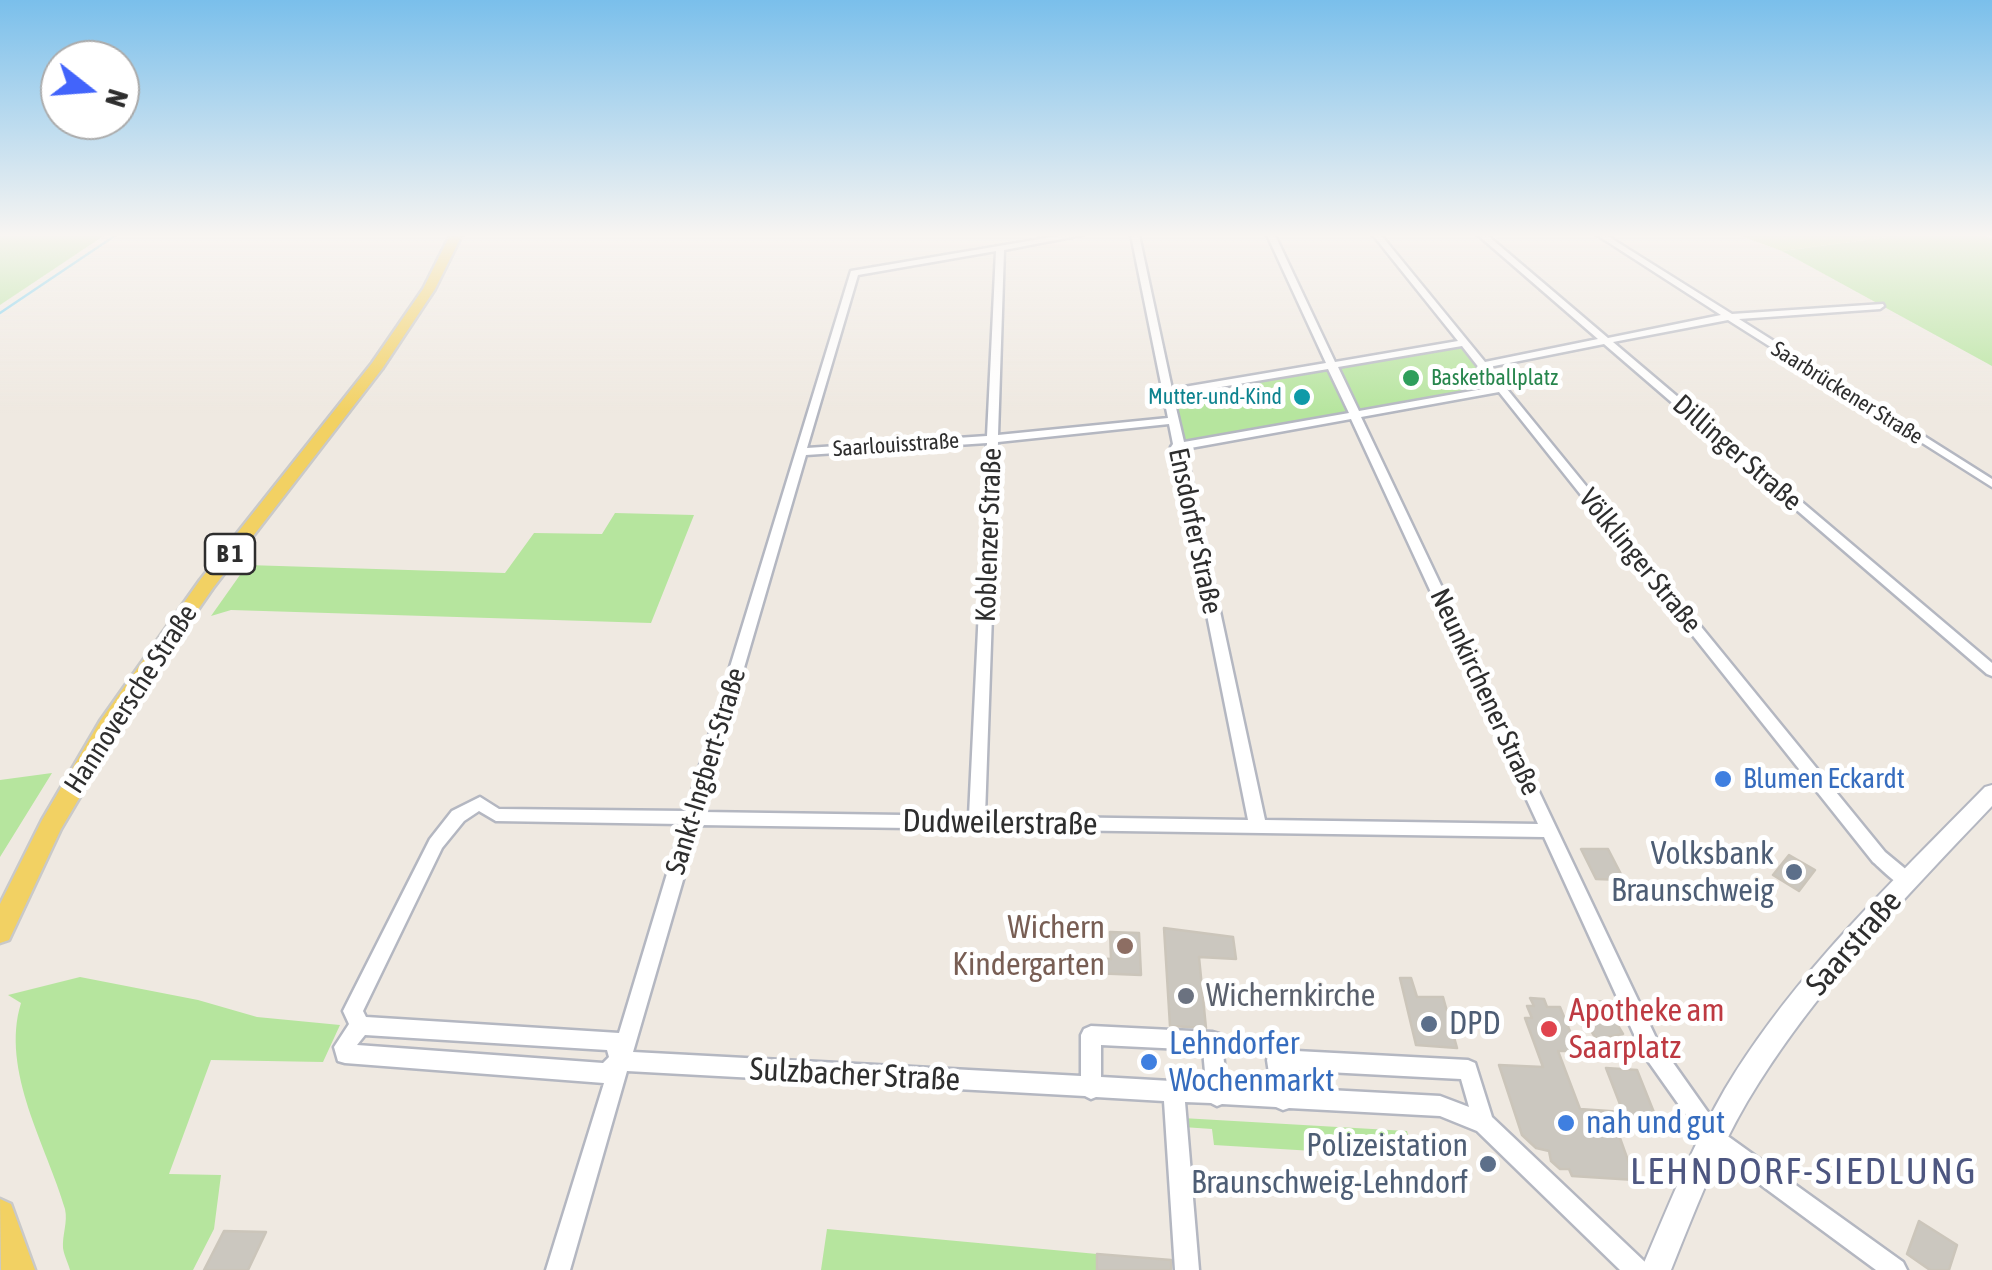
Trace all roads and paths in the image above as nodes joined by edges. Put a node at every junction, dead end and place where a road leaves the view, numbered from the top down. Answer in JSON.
{"nodes":[{"id":1,"x":424,"y":294,"type":"edge"},
{"id":2,"x":848,"y":294,"type":"edge"},
{"id":3,"x":998,"y":294,"type":"edge"},
{"id":4,"x":1147,"y":294,"type":"edge"},
{"id":5,"x":1298,"y":294,"type":"edge"},
{"id":6,"x":1425,"y":294,"type":"edge"},
{"id":7,"x":1552,"y":294,"type":"edge"},
{"id":8,"x":1692,"y":294,"type":"edge"},
{"id":9,"x":1880,"y":306,"type":"dead end"},
{"id":10,"x":1728,"y":318,"type":"junction"},
{"id":11,"x":1606,"y":340,"type":"junction"},
{"id":12,"x":1464,"y":343,"type":"junction"},
{"id":13,"x":1330,"y":366,"type":"junction"},
{"id":14,"x":1482,"y":366,"type":"junction"},
{"id":15,"x":1500,"y":389,"type":"junction"},
{"id":16,"x":1167,"y":393,"type":"junction"},
{"id":17,"x":1356,"y":416,"type":"junction"},
{"id":18,"x":1172,"y":420,"type":"junction"},
{"id":19,"x":992,"y":439,"type":"junction"},
{"id":20,"x":1176,"y":447,"type":"junction"},
{"id":21,"x":800,"y":452,"type":"junction"},
{"id":22,"x":1992,"y":484,"type":"edge"},
{"id":23,"x":1992,"y":671,"type":"edge"},
{"id":24,"x":1992,"y":793,"type":"edge"},
{"id":25,"x":458,"y":816,"type":"joint"},
{"id":26,"x":692,"y":819,"type":"junction"},
{"id":27,"x":977,"y":823,"type":"junction"},
{"id":28,"x":1258,"y":827,"type":"junction"},
{"id":29,"x":1550,"y":832,"type":"junction"},
{"id":30,"x":1908,"y":881,"type":"junction"},
{"id":31,"x":0,"y":932,"type":"edge"},
{"id":32,"x":360,"y":1026,"type":"junction"},
{"id":33,"x":620,"y":1060,"type":"junction"},
{"id":34,"x":1090,"y":1089,"type":"junction"},
{"id":35,"x":1174,"y":1094,"type":"junction"},
{"id":36,"x":1217,"y":1096,"type":"junction"},
{"id":37,"x":1284,"y":1100,"type":"junction"},
{"id":38,"x":1484,"y":1123,"type":"junction"},
{"id":39,"x":1714,"y":1139,"type":"junction"},
{"id":40,"x":0,"y":1215,"type":"edge"},
{"id":41,"x":10,"y":1258,"type":"edge"},
{"id":42,"x":558,"y":1270,"type":"edge"},
{"id":43,"x":1187,"y":1270,"type":"edge"},
{"id":44,"x":1638,"y":1270,"type":"edge"},
{"id":45,"x":1656,"y":1270,"type":"edge"},
{"id":46,"x":1896,"y":1270,"type":"edge"}],
"edges":[{"from":1,"to":31,"type":"main road","name":"Hannoversche Straße","number":"B 1"},
{"from":2,"to":21,"type":"street","name":"Sankt-Ingbert-Straße"},
{"from":3,"to":19,"type":"street","name":"Koblenzer Straße"},
{"from":4,"to":16,"type":"street","name":"Ensdorfer Straße"},
{"from":5,"to":13,"type":"street","name":"Neunkirchener Straße"},
{"from":6,"to":12,"type":"street","name":"Völklinger Straße"},
{"from":7,"to":11,"type":"street","name":"Dillinger Straße"},
{"from":8,"to":10,"type":"street","name":"Saarbrückener Straße"},
{"from":9,"to":10,"type":"street"},
{"from":10,"to":11,"type":"street"},
{"from":10,"to":22,"type":"street","name":"Saarbrückener Straße"},
{"from":11,"to":14,"type":"street"},
{"from":11,"to":23,"type":"street","name":"Dillinger Straße"},
{"from":12,"to":13,"type":"street"},
{"from":12,"to":14,"type":"street","name":"Völklinger Straße"},
{"from":13,"to":16,"type":"street"},
{"from":13,"to":17,"type":"street","name":"Neunkirchener Straße"},
{"from":14,"to":15,"type":"street","name":"Völklinger Straße"},
{"from":15,"to":17,"type":"street"},
{"from":15,"to":30,"type":"street","name":"Völklinger Straße"},
{"from":16,"to":18,"type":"street","name":"Ensdorfer Straße"},
{"from":17,"to":20,"type":"street"},
{"from":17,"to":29,"type":"street","name":"Neunkirchener Straße"},
{"from":18,"to":19,"type":"street","name":"Saarlouisstraße"},
{"from":18,"to":20,"type":"street","name":"Ensdorfer Straße"},
{"from":19,"to":21,"type":"street","name":"Saarlouisstraße"},
{"from":19,"to":27,"type":"street","name":"Koblenzer Straße"},
{"from":20,"to":28,"type":"street","name":"Ensdorfer Straße"},
{"from":21,"to":26,"type":"street","name":"Sankt-Ingbert-Straße"},
{"from":24,"to":30,"type":"street","name":"Saarstraße"},
{"from":25,"to":26,"type":"street","name":"Dudweilerstraße"},
{"from":25,"to":32,"type":"street","name":"Sulzbacher Straße"},
{"from":26,"to":27,"type":"street","name":"Dudweilerstraße"},
{"from":26,"to":33,"type":"street","name":"Sankt-Ingbert-Straße"},
{"from":27,"to":28,"type":"street","name":"Dudweilerstraße"},
{"from":28,"to":29,"type":"street","name":"Dudweilerstraße"},
{"from":29,"to":39,"type":"street","name":"Neunkirchener Straße"},
{"from":30,"to":39,"type":"street","name":"Saarstraße"},
{"from":32,"to":33,"type":"street","name":"Sulzbacher Straße"},
{"from":32,"to":33,"type":"street","name":"Sulzbacher Straße"},
{"from":33,"to":34,"type":"street","name":"Sulzbacher Straße"},
{"from":33,"to":42,"type":"street","name":"Sankt-Ingbert-Straße"},
{"from":34,"to":35,"type":"street","name":"Sulzbacher Straße"},
{"from":34,"to":36,"type":"street"},
{"from":35,"to":36,"type":"street","name":"Sulzbacher Straße"},
{"from":35,"to":43,"type":"street"},
{"from":36,"to":37,"type":"street","name":"Sulzbacher Straße"},
{"from":37,"to":38,"type":"street","name":"Sulzbacher Straße"},
{"from":37,"to":38,"type":"street","name":"Sulzbacher Straße"},
{"from":38,"to":44,"type":"street","name":"Sulzbacher Straße"},
{"from":39,"to":45,"type":"street","name":"Saarstraße"},
{"from":39,"to":46,"type":"street","name":"Neunkirchener Straße"},
{"from":40,"to":41,"type":"main road"}]}
